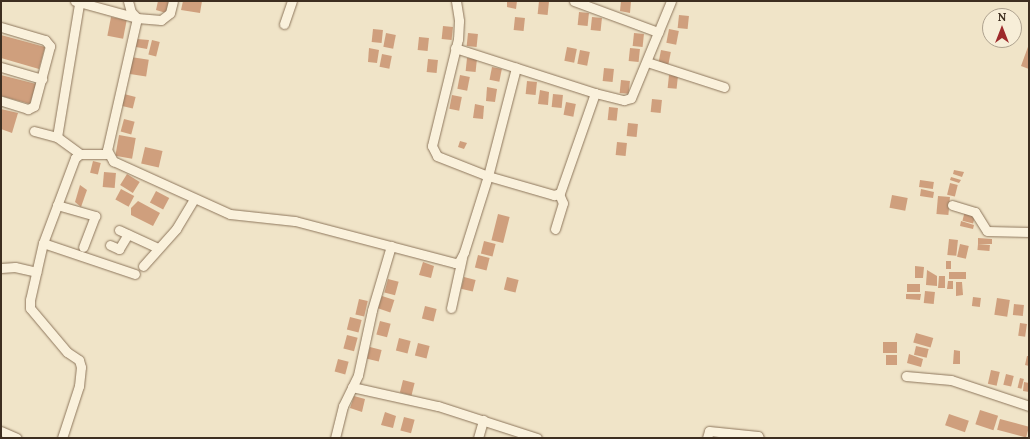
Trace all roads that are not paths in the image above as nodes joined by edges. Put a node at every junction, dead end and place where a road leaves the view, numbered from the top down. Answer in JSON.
{"nodes":[{"id":1,"x":128,"y":1,"type":"edge"},
{"id":2,"x":173,"y":1,"type":"edge"},
{"id":3,"x":292,"y":1,"type":"edge"},
{"id":4,"x":456,"y":1,"type":"edge"},
{"id":5,"x":574,"y":1,"type":"edge"},
{"id":6,"x":671,"y":1,"type":"edge"},
{"id":7,"x":77,"y":2,"type":"edge"},
{"id":8,"x":137,"y":18,"type":"junction"},
{"id":9,"x":284,"y":24,"type":"dead end"},
{"id":10,"x":1,"y":27,"type":"edge"},
{"id":11,"x":658,"y":32,"type":"junction"},
{"id":12,"x":455,"y":48,"type":"junction"},
{"id":13,"x":647,"y":62,"type":"junction"},
{"id":14,"x":1,"y":67,"type":"edge"},
{"id":15,"x":516,"y":68,"type":"junction"},
{"id":16,"x":42,"y":78,"type":"junction"},
{"id":17,"x":724,"y":87,"type":"dead end"},
{"id":18,"x":595,"y":92,"type":"junction"},
{"id":19,"x":1,"y":101,"type":"edge"},
{"id":20,"x":34,"y":131,"type":"dead end"},
{"id":21,"x":57,"y":137,"type":"junction"},
{"id":22,"x":80,"y":154,"type":"junction"},
{"id":23,"x":107,"y":154,"type":"junction"},
{"id":24,"x":488,"y":176,"type":"junction"},
{"id":25,"x":559,"y":194,"type":"junction"},
{"id":26,"x":198,"y":201,"type":"junction"},
{"id":27,"x":57,"y":204,"type":"junction"},
{"id":28,"x":952,"y":204,"type":"dead end"},
{"id":29,"x":555,"y":229,"type":"dead end"},
{"id":30,"x":119,"y":230,"type":"dead end"},
{"id":31,"x":1029,"y":232,"type":"edge"},
{"id":32,"x":128,"y":234,"type":"junction"},
{"id":33,"x":44,"y":243,"type":"junction"},
{"id":34,"x":110,"y":245,"type":"dead end"},
{"id":35,"x":391,"y":246,"type":"junction"},
{"id":36,"x":84,"y":247,"type":"dead end"},
{"id":37,"x":158,"y":248,"type":"junction"},
{"id":38,"x":462,"y":258,"type":"junction"},
{"id":39,"x":142,"y":266,"type":"dead end"},
{"id":40,"x":1,"y":268,"type":"edge"},
{"id":41,"x":36,"y":272,"type":"junction"},
{"id":42,"x":135,"y":274,"type":"dead end"},
{"id":43,"x":451,"y":308,"type":"dead end"},
{"id":44,"x":906,"y":376,"type":"dead end"},
{"id":45,"x":352,"y":387,"type":"junction"},
{"id":46,"x":1029,"y":406,"type":"edge"},
{"id":47,"x":483,"y":420,"type":"junction"},
{"id":48,"x":1,"y":431,"type":"edge"},
{"id":49,"x":17,"y":438,"type":"edge"},
{"id":50,"x":62,"y":438,"type":"edge"},
{"id":51,"x":334,"y":438,"type":"edge"},
{"id":52,"x":478,"y":438,"type":"edge"},
{"id":53,"x":537,"y":438,"type":"edge"},
{"id":54,"x":707,"y":438,"type":"edge"},
{"id":55,"x":759,"y":438,"type":"edge"}],
"edges":[{"from":1,"to":8,"type":"street"},
{"from":2,"to":8,"type":"street"},
{"from":3,"to":9,"type":"street"},
{"from":4,"to":12,"type":"street"},
{"from":5,"to":11,"type":"street"},
{"from":6,"to":11,"type":"street"},
{"from":7,"to":8,"type":"street"},
{"from":7,"to":21,"type":"street"},
{"from":8,"to":23,"type":"street"},
{"from":10,"to":16,"type":"street"},
{"from":11,"to":13,"type":"street"},
{"from":12,"to":15,"type":"street"},
{"from":12,"to":24,"type":"street"},
{"from":13,"to":17,"type":"street"},
{"from":13,"to":18,"type":"street"},
{"from":14,"to":16,"type":"street"},
{"from":15,"to":18,"type":"street"},
{"from":15,"to":24,"type":"street"},
{"from":16,"to":19,"type":"street"},
{"from":18,"to":25,"type":"street"},
{"from":20,"to":21,"type":"street"},
{"from":21,"to":22,"type":"street"},
{"from":22,"to":23,"type":"street"},
{"from":22,"to":27,"type":"street"},
{"from":23,"to":26,"type":"street"},
{"from":24,"to":25,"type":"street"},
{"from":24,"to":38,"type":"street"},
{"from":25,"to":29,"type":"street"},
{"from":26,"to":35,"type":"street"},
{"from":26,"to":37,"type":"street"},
{"from":27,"to":33,"type":"street"},
{"from":27,"to":36,"type":"street"},
{"from":28,"to":31,"type":"street"},
{"from":30,"to":32,"type":"street"},
{"from":32,"to":34,"type":"street"},
{"from":32,"to":37,"type":"street"},
{"from":33,"to":41,"type":"street"},
{"from":33,"to":42,"type":"street"},
{"from":35,"to":38,"type":"street"},
{"from":35,"to":45,"type":"street"},
{"from":37,"to":39,"type":"street"},
{"from":38,"to":43,"type":"street"},
{"from":40,"to":41,"type":"street"},
{"from":41,"to":50,"type":"street"},
{"from":44,"to":46,"type":"street"},
{"from":45,"to":47,"type":"street"},
{"from":45,"to":51,"type":"street"},
{"from":47,"to":52,"type":"street"},
{"from":47,"to":53,"type":"street"},
{"from":48,"to":49,"type":"street"},
{"from":54,"to":55,"type":"street"}]}
